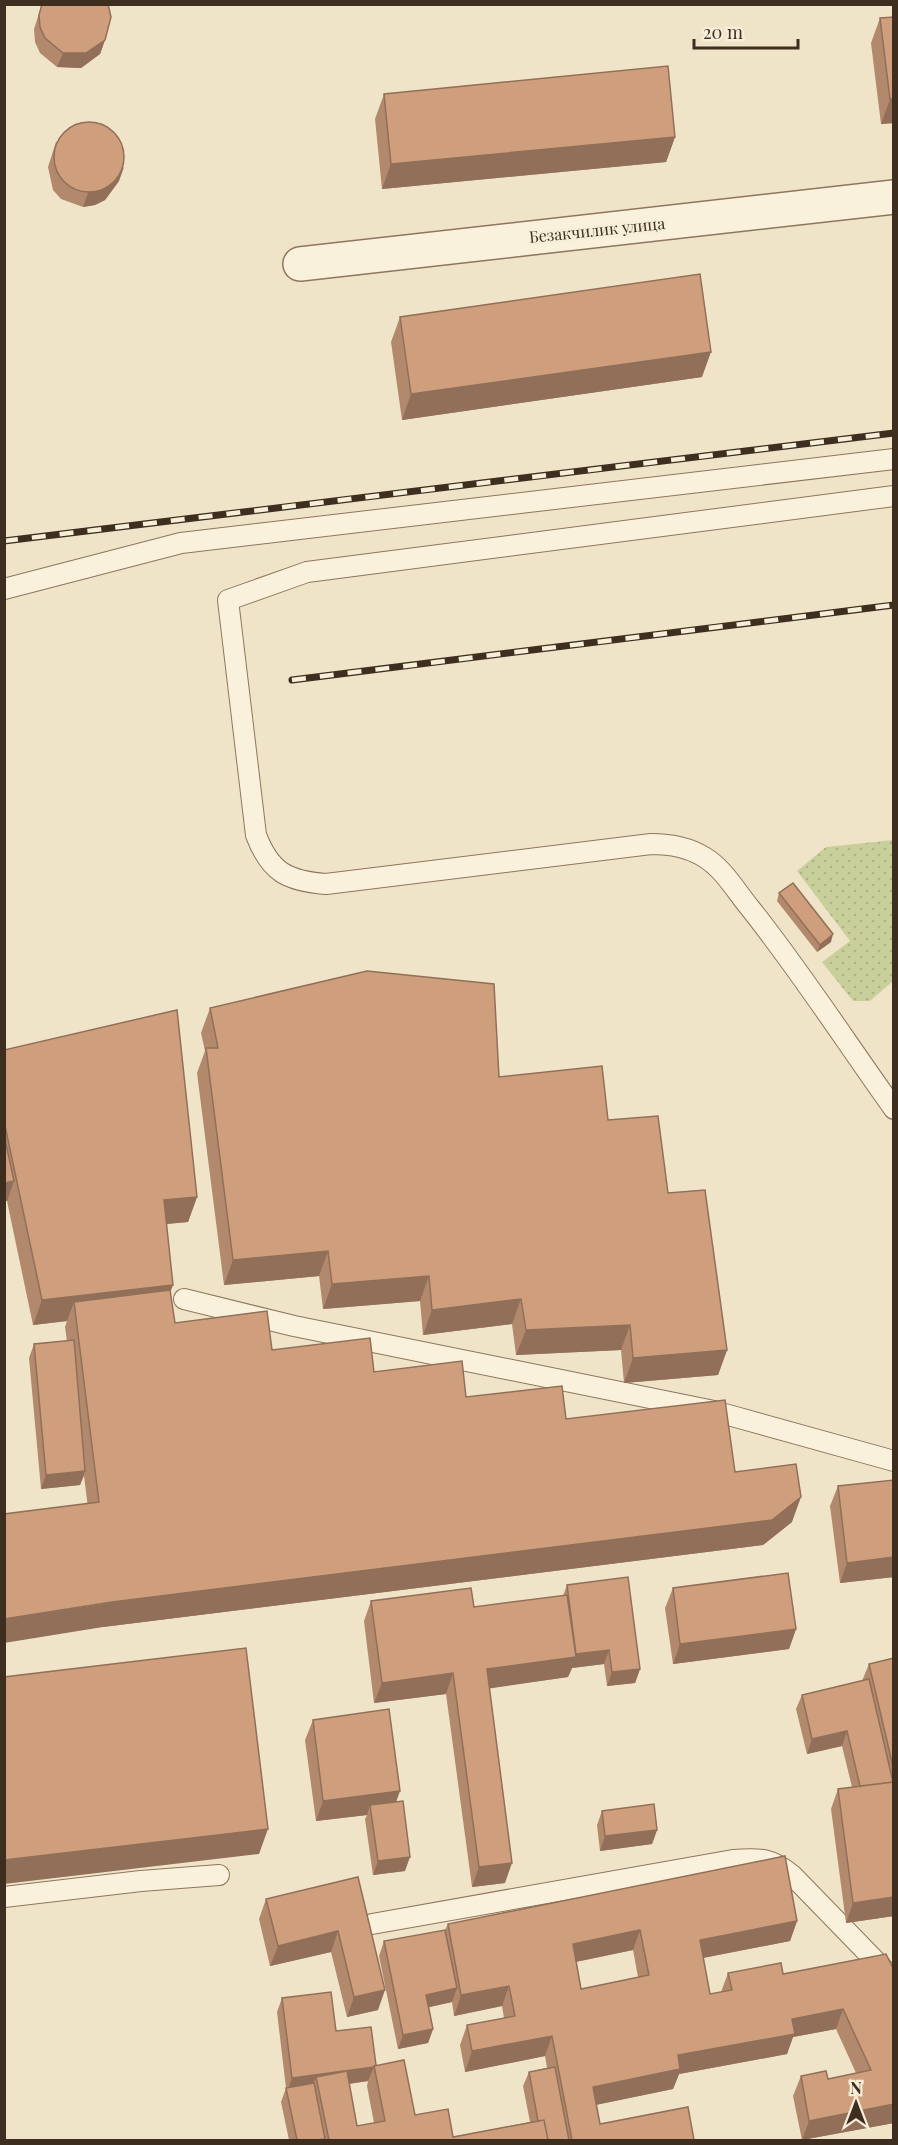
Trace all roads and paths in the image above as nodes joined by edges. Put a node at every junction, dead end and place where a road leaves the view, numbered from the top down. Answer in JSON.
{"nodes":[{"id":1,"x":894,"y":197,"type":"edge"},
{"id":2,"x":300,"y":264,"type":"dead end"},
{"id":3,"x":894,"y":459,"type":"edge"},
{"id":4,"x":894,"y":496,"type":"edge"},
{"id":5,"x":4,"y":589,"type":"edge"},
{"id":6,"x":894,"y":1109,"type":"edge"},
{"id":7,"x":184,"y":1299,"type":"dead end"},
{"id":8,"x":894,"y":1461,"type":"edge"},
{"id":9,"x":219,"y":1875,"type":"dead end"},
{"id":10,"x":4,"y":1897,"type":"edge"},
{"id":11,"x":372,"y":1924,"type":"edge"},
{"id":12,"x":894,"y":1980,"type":"edge"}],
"edges":[{"from":1,"to":2,"type":"street","name":"Безакчилик улица"},
{"from":3,"to":5,"type":"lane"},
{"from":4,"to":6,"type":"lane"},
{"from":7,"to":8,"type":"lane"},
{"from":9,"to":10,"type":"lane"},
{"from":11,"to":12,"type":"lane"}]}
